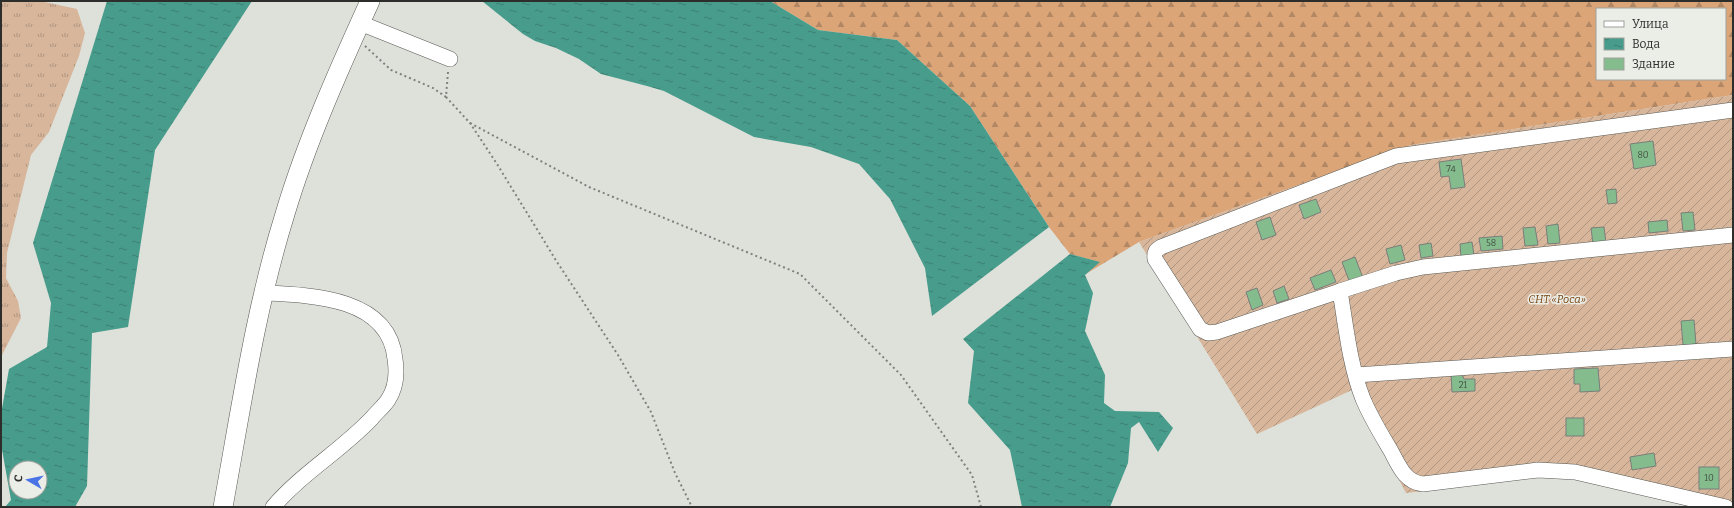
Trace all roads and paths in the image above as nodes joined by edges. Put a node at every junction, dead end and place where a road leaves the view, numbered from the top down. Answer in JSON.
{"nodes":[{"id":1,"x":370,"y":1,"type":"edge"},
{"id":2,"x":357,"y":31,"type":"junction"},
{"id":3,"x":450,"y":59,"type":"joint"},
{"id":4,"x":446,"y":97,"type":"junction"},
{"id":5,"x":1733,"y":110,"type":"edge"},
{"id":6,"x":470,"y":123,"type":"junction"},
{"id":7,"x":1733,"y":235,"type":"edge"},
{"id":8,"x":1340,"y":291,"type":"junction"},
{"id":9,"x":263,"y":293,"type":"junction"},
{"id":10,"x":1733,"y":349,"type":"edge"},
{"id":11,"x":1356,"y":375,"type":"junction"},
{"id":12,"x":223,"y":507,"type":"edge"},
{"id":13,"x":273,"y":507,"type":"edge"},
{"id":14,"x":692,"y":507,"type":"edge"},
{"id":15,"x":981,"y":507,"type":"edge"},
{"id":16,"x":1726,"y":507,"type":"edge"}],
"edges":[{"from":1,"to":2,"type":"main road"},
{"from":2,"to":3,"type":"street"},
{"from":2,"to":4,"type":"path"},
{"from":2,"to":9,"type":"main road"},
{"from":3,"to":4,"type":"path"},
{"from":4,"to":6,"type":"path"},
{"from":5,"to":8,"type":"street"},
{"from":6,"to":14,"type":"path"},
{"from":6,"to":15,"type":"path"},
{"from":7,"to":8,"type":"street"},
{"from":8,"to":11,"type":"street"},
{"from":9,"to":12,"type":"main road"},
{"from":9,"to":13,"type":"street"},
{"from":10,"to":11,"type":"street"},
{"from":11,"to":16,"type":"street"}]}
